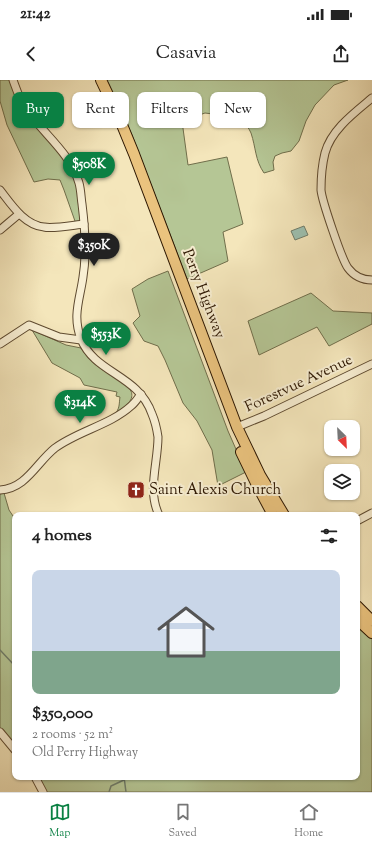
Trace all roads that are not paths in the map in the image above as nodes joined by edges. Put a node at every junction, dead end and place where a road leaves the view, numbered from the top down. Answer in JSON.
{"nodes":[{"id":1,"x":13,"y":80,"type":"edge"},
{"id":2,"x":93,"y":80,"type":"edge"},
{"id":3,"x":101,"y":80,"type":"edge"},
{"id":4,"x":372,"y":98,"type":"edge"},
{"id":5,"x":0,"y":190,"type":"edge"},
{"id":6,"x":19,"y":214,"type":"junction"},
{"id":7,"x":84,"y":224,"type":"junction"},
{"id":8,"x":0,"y":230,"type":"edge"},
{"id":9,"x":372,"y":280,"type":"edge"},
{"id":10,"x":81,"y":340,"type":"junction"},
{"id":11,"x":0,"y":344,"type":"edge"},
{"id":12,"x":372,"y":364,"type":"edge"},
{"id":13,"x":141,"y":394,"type":"junction"},
{"id":14,"x":237,"y":427,"type":"junction"},
{"id":15,"x":0,"y":490,"type":"edge"},
{"id":16,"x":158,"y":512,"type":"edge"},
{"id":17,"x":271,"y":512,"type":"edge"},
{"id":18,"x":282,"y":512,"type":"edge"},
{"id":19,"x":372,"y":513,"type":"edge"},
{"id":20,"x":360,"y":519,"type":"edge"},
{"id":21,"x":360,"y":609,"type":"edge"},
{"id":22,"x":372,"y":621,"type":"edge"},
{"id":23,"x":360,"y":622,"type":"edge"},
{"id":24,"x":372,"y":633,"type":"edge"},
{"id":25,"x":0,"y":732,"type":"edge"},
{"id":26,"x":12,"y":746,"type":"edge"},
{"id":27,"x":37,"y":780,"type":"edge"},
{"id":28,"x":43,"y":792,"type":"edge"}],
"edges":[{"from":1,"to":7,"type":"street"},
{"from":2,"to":17,"type":"highway","name":"Perry Highway"},
{"from":3,"to":14,"type":"highway","name":"Perry Highway"},
{"from":4,"to":9,"type":"street"},
{"from":5,"to":6,"type":"street"},
{"from":6,"to":7,"type":"street"},
{"from":6,"to":8,"type":"street"},
{"from":7,"to":10,"type":"street"},
{"from":10,"to":11,"type":"street"},
{"from":10,"to":13,"type":"street"},
{"from":12,"to":14,"type":"street","name":"Forestvue Avenue"},
{"from":13,"to":15,"type":"street"},
{"from":13,"to":16,"type":"street"},
{"from":14,"to":18,"type":"highway","name":"Perry Highway"},
{"from":19,"to":20,"type":"street"},
{"from":21,"to":22,"type":"highway"},
{"from":23,"to":24,"type":"highway"},
{"from":25,"to":26,"type":"street"},
{"from":27,"to":28,"type":"street"}]}
